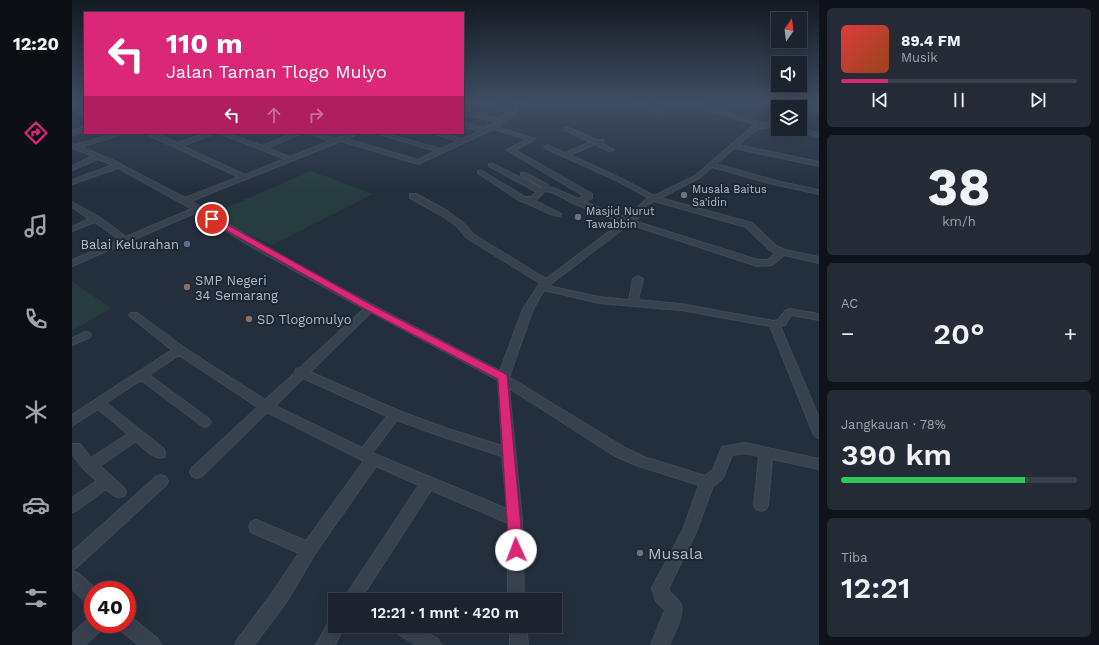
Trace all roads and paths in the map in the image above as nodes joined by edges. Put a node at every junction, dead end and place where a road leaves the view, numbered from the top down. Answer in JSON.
{"nodes":[{"id":1,"x":484,"y":130,"type":"edge"},
{"id":2,"x":502,"y":130,"type":"edge"},
{"id":3,"x":571,"y":130,"type":"edge"},
{"id":4,"x":751,"y":130,"type":"edge"},
{"id":5,"x":807,"y":132,"type":"edge"},
{"id":6,"x":119,"y":134,"type":"edge"},
{"id":7,"x":151,"y":134,"type":"dead end"},
{"id":8,"x":210,"y":134,"type":"edge"},
{"id":9,"x":225,"y":134,"type":"edge"},
{"id":10,"x":297,"y":134,"type":"edge"},
{"id":11,"x":316,"y":134,"type":"edge"},
{"id":12,"x":354,"y":134,"type":"edge"},
{"id":13,"x":382,"y":134,"type":"edge"},
{"id":14,"x":438,"y":134,"type":"edge"},
{"id":15,"x":819,"y":135,"type":"edge"},
{"id":16,"x":339,"y":140,"type":"junction"},
{"id":17,"x":462,"y":141,"type":"junction"},
{"id":18,"x":598,"y":142,"type":"junction"},
{"id":19,"x":175,"y":146,"type":"junction"},
{"id":20,"x":733,"y":146,"type":"junction"},
{"id":21,"x":74,"y":147,"type":"edge"},
{"id":22,"x":547,"y":147,"type":"dead end"},
{"id":23,"x":262,"y":148,"type":"junction"},
{"id":24,"x":611,"y":150,"type":"dead end"},
{"id":25,"x":441,"y":151,"type":"junction"},
{"id":26,"x":566,"y":155,"type":"junction"},
{"id":27,"x":99,"y":156,"type":"junction"},
{"id":28,"x":290,"y":159,"type":"junction"},
{"id":29,"x":819,"y":164,"type":"edge"},
{"id":30,"x":491,"y":165,"type":"dead end"},
{"id":31,"x":712,"y":165,"type":"junction"},
{"id":32,"x":118,"y":166,"type":"junction"},
{"id":33,"x":72,"y":168,"type":"edge"},
{"id":34,"x":480,"y":172,"type":"dead end"},
{"id":35,"x":523,"y":174,"type":"dead end"},
{"id":36,"x":245,"y":177,"type":"junction"},
{"id":37,"x":562,"y":180,"type":"junction"},
{"id":38,"x":72,"y":182,"type":"edge"},
{"id":39,"x":545,"y":189,"type":"junction"},
{"id":40,"x":819,"y":192,"type":"edge"},
{"id":41,"x":413,"y":196,"type":"dead end"},
{"id":42,"x":654,"y":199,"type":"junction"},
{"id":43,"x":185,"y":201,"type":"junction"},
{"id":44,"x":530,"y":201,"type":"junction"},
{"id":45,"x":578,"y":202,"type":"junction"},
{"id":46,"x":72,"y":204,"type":"edge"},
{"id":47,"x":543,"y":207,"type":"junction"},
{"id":48,"x":198,"y":209,"type":"junction"},
{"id":49,"x":532,"y":211,"type":"dead end"},
{"id":50,"x":557,"y":214,"type":"dead end"},
{"id":51,"x":96,"y":219,"type":"junction"},
{"id":52,"x":627,"y":221,"type":"junction"},
{"id":53,"x":73,"y":229,"type":"edge"},
{"id":54,"x":126,"y":240,"type":"junction"},
{"id":55,"x":782,"y":252,"type":"junction"},
{"id":56,"x":819,"y":260,"type":"edge"},
{"id":57,"x":72,"y":263,"type":"edge"},
{"id":58,"x":638,"y":279,"type":"dead end"},
{"id":59,"x":544,"y":285,"type":"junction"},
{"id":60,"x":633,"y":303,"type":"junction"},
{"id":61,"x":370,"y":308,"type":"junction"},
{"id":62,"x":134,"y":315,"type":"dead end"},
{"id":63,"x":819,"y":317,"type":"edge"},
{"id":64,"x":774,"y":324,"type":"junction"},
{"id":65,"x":86,"y":335,"type":"dead end"},
{"id":66,"x":72,"y":342,"type":"edge"},
{"id":67,"x":179,"y":350,"type":"junction"},
{"id":68,"x":300,"y":372,"type":"junction"},
{"id":69,"x":142,"y":375,"type":"junction"},
{"id":70,"x":503,"y":378,"type":"junction"},
{"id":71,"x":98,"y":403,"type":"junction"},
{"id":72,"x":265,"y":406,"type":"junction"},
{"id":73,"x":395,"y":414,"type":"junction"},
{"id":74,"x":72,"y":421,"type":"edge"},
{"id":75,"x":206,"y":422,"type":"dead end"},
{"id":76,"x":819,"y":433,"type":"edge"},
{"id":77,"x":136,"y":434,"type":"junction"},
{"id":78,"x":75,"y":448,"type":"dead end"},
{"id":79,"x":159,"y":453,"type":"dead end"},
{"id":80,"x":509,"y":453,"type":"junction"},
{"id":81,"x":766,"y":453,"type":"junction"},
{"id":82,"x":368,"y":456,"type":"junction"},
{"id":83,"x":819,"y":464,"type":"edge"},
{"id":84,"x":90,"y":466,"type":"junction"},
{"id":85,"x":197,"y":472,"type":"dead end"},
{"id":86,"x":107,"y":481,"type":"junction"},
{"id":87,"x":161,"y":481,"type":"dead end"},
{"id":88,"x":707,"y":482,"type":"junction"},
{"id":89,"x":428,"y":483,"type":"junction"},
{"id":90,"x":119,"y":492,"type":"dead end"},
{"id":91,"x":761,"y":505,"type":"dead end"},
{"id":92,"x":72,"y":506,"type":"edge"},
{"id":93,"x":515,"y":519,"type":"junction"},
{"id":94,"x":256,"y":527,"type":"dead end"},
{"id":95,"x":309,"y":550,"type":"junction"},
{"id":96,"x":72,"y":562,"type":"edge"},
{"id":97,"x":72,"y":579,"type":"edge"},
{"id":98,"x":84,"y":589,"type":"edge"},
{"id":99,"x":359,"y":593,"type":"edge"},
{"id":100,"x":516,"y":593,"type":"edge"},
{"id":101,"x":136,"y":632,"type":"edge"},
{"id":102,"x":86,"y":633,"type":"edge"},
{"id":103,"x":332,"y":633,"type":"edge"},
{"id":104,"x":412,"y":633,"type":"edge"},
{"id":105,"x":518,"y":633,"type":"edge"},
{"id":106,"x":428,"y":644,"type":"edge"},
{"id":107,"x":74,"y":645,"type":"edge"},
{"id":108,"x":152,"y":645,"type":"edge"},
{"id":109,"x":244,"y":645,"type":"edge"},
{"id":110,"x":325,"y":645,"type":"edge"},
{"id":111,"x":519,"y":645,"type":"edge"},
{"id":112,"x":660,"y":645,"type":"edge"}],
"edges":[{"from":1,"to":17,"type":"street"},
{"from":2,"to":37,"type":"street"},
{"from":3,"to":18,"type":"street"},
{"from":4,"to":20,"type":"street"},
{"from":5,"to":15,"type":"street"},
{"from":6,"to":21,"type":"street"},
{"from":7,"to":19,"type":"street"},
{"from":8,"to":19,"type":"street"},
{"from":9,"to":23,"type":"street"},
{"from":10,"to":23,"type":"street"},
{"from":11,"to":16,"type":"street"},
{"from":12,"to":16,"type":"street"},
{"from":13,"to":25,"type":"street"},
{"from":14,"to":17,"type":"street"},
{"from":16,"to":25,"type":"street"},
{"from":16,"to":28,"type":"street"},
{"from":17,"to":25,"type":"street"},
{"from":18,"to":24,"type":"street"},
{"from":18,"to":26,"type":"street"},
{"from":19,"to":36,"type":"street"},
{"from":20,"to":29,"type":"street"},
{"from":20,"to":31,"type":"street"},
{"from":21,"to":27,"type":"street"},
{"from":22,"to":26,"type":"street"},
{"from":23,"to":28,"type":"street"},
{"from":26,"to":42,"type":"street"},
{"from":27,"to":32,"type":"street"},
{"from":27,"to":33,"type":"street"},
{"from":28,"to":36,"type":"street"},
{"from":30,"to":39,"type":"street"},
{"from":31,"to":40,"type":"street"},
{"from":31,"to":42,"type":"street"},
{"from":32,"to":38,"type":"street"},
{"from":32,"to":43,"type":"street"},
{"from":34,"to":44,"type":"street"},
{"from":35,"to":39,"type":"street"},
{"from":36,"to":43,"type":"street"},
{"from":37,"to":39,"type":"street"},
{"from":37,"to":45,"type":"street"},
{"from":39,"to":44,"type":"street"},
{"from":39,"to":45,"type":"street"},
{"from":41,"to":59,"type":"street"},
{"from":42,"to":52,"type":"street"},
{"from":42,"to":55,"type":"street"},
{"from":43,"to":48,"type":"street"},
{"from":44,"to":47,"type":"street"},
{"from":45,"to":52,"type":"street"},
{"from":46,"to":51,"type":"street"},
{"from":47,"to":49,"type":"street"},
{"from":47,"to":50,"type":"street"},
{"from":48,"to":54,"type":"street"},
{"from":48,"to":61,"type":"street"},
{"from":51,"to":53,"type":"street"},
{"from":51,"to":54,"type":"street"},
{"from":52,"to":55,"type":"street"},
{"from":52,"to":59,"type":"street"},
{"from":54,"to":57,"type":"street"},
{"from":55,"to":56,"type":"street"},
{"from":58,"to":60,"type":"street"},
{"from":59,"to":60,"type":"street"},
{"from":59,"to":70,"type":"street"},
{"from":60,"to":64,"type":"street"},
{"from":61,"to":68,"type":"street"},
{"from":61,"to":70,"type":"street"},
{"from":62,"to":67,"type":"street"},
{"from":63,"to":64,"type":"street"},
{"from":64,"to":76,"type":"street"},
{"from":65,"to":66,"type":"street"},
{"from":67,"to":69,"type":"street"},
{"from":67,"to":72,"type":"street"},
{"from":68,"to":72,"type":"street"},
{"from":68,"to":73,"type":"street"},
{"from":69,"to":71,"type":"street"},
{"from":69,"to":75,"type":"street"},
{"from":70,"to":80,"type":"street"},
{"from":70,"to":88,"type":"street"},
{"from":71,"to":74,"type":"street"},
{"from":71,"to":77,"type":"street"},
{"from":72,"to":82,"type":"street"},
{"from":72,"to":85,"type":"street"},
{"from":73,"to":80,"type":"street"},
{"from":73,"to":82,"type":"street"},
{"from":77,"to":79,"type":"street"},
{"from":77,"to":84,"type":"street"},
{"from":78,"to":84,"type":"street"},
{"from":80,"to":93,"type":"street"},
{"from":81,"to":83,"type":"street"},
{"from":81,"to":88,"type":"street"},
{"from":81,"to":91,"type":"street"},
{"from":82,"to":89,"type":"street"},
{"from":82,"to":95,"type":"street"},
{"from":84,"to":86,"type":"street"},
{"from":86,"to":90,"type":"street"},
{"from":86,"to":92,"type":"street"},
{"from":87,"to":96,"type":"street"},
{"from":88,"to":112,"type":"street"},
{"from":89,"to":93,"type":"street"},
{"from":89,"to":99,"type":"street"},
{"from":93,"to":100,"type":"street"},
{"from":94,"to":95,"type":"street"},
{"from":95,"to":109,"type":"street"},
{"from":97,"to":98,"type":"street"},
{"from":101,"to":108,"type":"street"},
{"from":102,"to":107,"type":"street"},
{"from":103,"to":110,"type":"street"},
{"from":104,"to":106,"type":"street"},
{"from":105,"to":111,"type":"street"}]}
